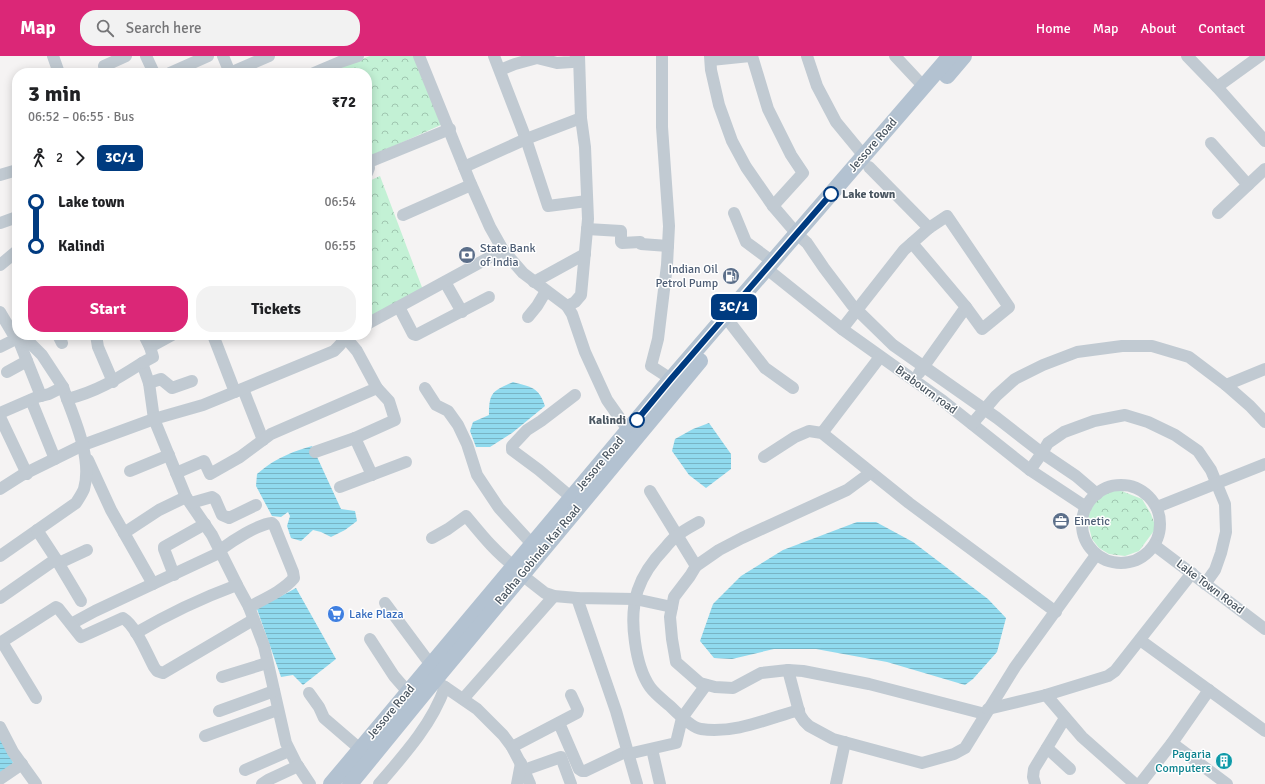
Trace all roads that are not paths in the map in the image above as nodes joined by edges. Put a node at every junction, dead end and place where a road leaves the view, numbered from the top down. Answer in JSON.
{"nodes":[{"id":1,"x":53,"y":56,"type":"edge"},
{"id":2,"x":126,"y":56,"type":"edge"},
{"id":3,"x":146,"y":56,"type":"edge"},
{"id":4,"x":208,"y":56,"type":"edge"},
{"id":5,"x":223,"y":56,"type":"edge"},
{"id":6,"x":269,"y":56,"type":"edge"},
{"id":7,"x":358,"y":56,"type":"edge"},
{"id":8,"x":419,"y":56,"type":"edge"},
{"id":9,"x":494,"y":56,"type":"edge"},
{"id":10,"x":662,"y":56,"type":"edge"},
{"id":11,"x":751,"y":56,"type":"edge"},
{"id":12,"x":807,"y":56,"type":"edge"},
{"id":13,"x":895,"y":56,"type":"edge"},
{"id":14,"x":950,"y":56,"type":"edge"},
{"id":15,"x":964,"y":56,"type":"edge"},
{"id":16,"x":1187,"y":56,"type":"edge"},
{"id":17,"x":1260,"y":56,"type":"edge"},
{"id":18,"x":579,"y":57,"type":"edge"},
{"id":19,"x":710,"y":58,"type":"edge"},
{"id":20,"x":336,"y":64,"type":"edge"},
{"id":21,"x":104,"y":66,"type":"dead end"},
{"id":22,"x":57,"y":68,"type":"edge"},
{"id":23,"x":152,"y":68,"type":"edge"},
{"id":24,"x":181,"y":68,"type":"edge"},
{"id":25,"x":228,"y":68,"type":"edge"},
{"id":26,"x":241,"y":68,"type":"edge"},
{"id":27,"x":326,"y":68,"type":"edge"},
{"id":28,"x":500,"y":70,"type":"junction"},
{"id":29,"x":924,"y":87,"type":"junction"},
{"id":30,"x":1217,"y":87,"type":"junction"},
{"id":31,"x":581,"y":118,"type":"junction"},
{"id":32,"x":450,"y":129,"type":"junction"},
{"id":33,"x":526,"y":139,"type":"junction"},
{"id":34,"x":1265,"y":141,"type":"edge"},
{"id":35,"x":1211,"y":143,"type":"dead end"},
{"id":36,"x":867,"y":161,"type":"junction"},
{"id":37,"x":372,"y":162,"type":"edge"},
{"id":38,"x":464,"y":167,"type":"junction"},
{"id":39,"x":1265,"y":170,"type":"edge"},
{"id":40,"x":12,"y":171,"type":"edge"},
{"id":41,"x":0,"y":175,"type":"edge"},
{"id":42,"x":471,"y":185,"type":"junction"},
{"id":43,"x":1248,"y":185,"type":"junction"},
{"id":44,"x":587,"y":201,"type":"junction"},
{"id":45,"x":774,"y":206,"type":"junction"},
{"id":46,"x":734,"y":213,"type":"dead end"},
{"id":47,"x":1218,"y":213,"type":"dead end"},
{"id":48,"x":403,"y":215,"type":"dead end"},
{"id":49,"x":12,"y":219,"type":"edge"},
{"id":50,"x":0,"y":223,"type":"edge"},
{"id":51,"x":929,"y":228,"type":"junction"},
{"id":52,"x":587,"y":229,"type":"junction"},
{"id":53,"x":801,"y":238,"type":"junction"},
{"id":54,"x":912,"y":243,"type":"junction"},
{"id":55,"x":668,"y":246,"type":"junction"},
{"id":56,"x":503,"y":250,"type":"junction"},
{"id":57,"x":585,"y":254,"type":"junction"},
{"id":58,"x":12,"y":255,"type":"edge"},
{"id":59,"x":0,"y":265,"type":"edge"},
{"id":60,"x":772,"y":269,"type":"junction"},
{"id":61,"x":445,"y":282,"type":"junction"},
{"id":62,"x":534,"y":282,"type":"junction"},
{"id":63,"x":546,"y":291,"type":"junction"},
{"id":64,"x":489,"y":297,"type":"dead end"},
{"id":65,"x":567,"y":306,"type":"junction"},
{"id":66,"x":399,"y":307,"type":"junction"},
{"id":67,"x":966,"y":307,"type":"junction"},
{"id":68,"x":857,"y":310,"type":"junction"},
{"id":69,"x":0,"y":312,"type":"edge"},
{"id":70,"x":462,"y":312,"type":"junction"},
{"id":71,"x":528,"y":317,"type":"dead end"},
{"id":72,"x":372,"y":321,"type":"edge"},
{"id":73,"x":728,"y":321,"type":"junction"},
{"id":74,"x":842,"y":329,"type":"junction"},
{"id":75,"x":12,"y":331,"type":"edge"},
{"id":76,"x":18,"y":340,"type":"junction"},
{"id":77,"x":99,"y":340,"type":"edge"},
{"id":78,"x":146,"y":340,"type":"edge"},
{"id":79,"x":163,"y":340,"type":"edge"},
{"id":80,"x":215,"y":340,"type":"edge"},
{"id":81,"x":344,"y":340,"type":"edge"},
{"id":82,"x":350,"y":340,"type":"edge"},
{"id":83,"x":0,"y":347,"type":"edge"},
{"id":84,"x":150,"y":347,"type":"junction"},
{"id":85,"x":880,"y":357,"type":"junction"},
{"id":86,"x":27,"y":362,"type":"junction"},
{"id":87,"x":142,"y":363,"type":"junction"},
{"id":88,"x":923,"y":366,"type":"junction"},
{"id":89,"x":1265,"y":369,"type":"edge"},
{"id":90,"x":7,"y":372,"type":"dead end"},
{"id":91,"x":671,"y":379,"type":"junction"},
{"id":92,"x":913,"y":380,"type":"junction"},
{"id":93,"x":192,"y":381,"type":"dead end"},
{"id":94,"x":113,"y":382,"type":"junction"},
{"id":95,"x":149,"y":383,"type":"junction"},
{"id":96,"x":1226,"y":385,"type":"junction"},
{"id":97,"x":63,"y":387,"type":"junction"},
{"id":98,"x":378,"y":388,"type":"junction"},
{"id":99,"x":425,"y":388,"type":"dead end"},
{"id":100,"x":793,"y":388,"type":"dead end"},
{"id":101,"x":239,"y":390,"type":"junction"},
{"id":102,"x":575,"y":395,"type":"dead end"},
{"id":103,"x":36,"y":398,"type":"junction"},
{"id":104,"x":67,"y":399,"type":"junction"},
{"id":105,"x":984,"y":409,"type":"junction"},
{"id":106,"x":0,"y":413,"type":"edge"},
{"id":107,"x":0,"y":417,"type":"edge"},
{"id":108,"x":154,"y":419,"type":"junction"},
{"id":109,"x":1265,"y":422,"type":"edge"},
{"id":110,"x":972,"y":424,"type":"junction"},
{"id":111,"x":822,"y":433,"type":"junction"},
{"id":112,"x":632,"y":435,"type":"junction"},
{"id":113,"x":355,"y":438,"type":"junction"},
{"id":114,"x":263,"y":440,"type":"junction"},
{"id":115,"x":83,"y":448,"type":"junction"},
{"id":116,"x":315,"y":452,"type":"dead end"},
{"id":117,"x":1042,"y":454,"type":"junction"},
{"id":118,"x":169,"y":455,"type":"junction"},
{"id":119,"x":764,"y":457,"type":"dead end"},
{"id":120,"x":55,"y":460,"type":"junction"},
{"id":121,"x":406,"y":462,"type":"dead end"},
{"id":122,"x":1265,"y":464,"type":"edge"},
{"id":123,"x":1030,"y":470,"type":"junction"},
{"id":124,"x":130,"y":472,"type":"dead end"},
{"id":125,"x":176,"y":473,"type":"junction"},
{"id":126,"x":870,"y":473,"type":"junction"},
{"id":127,"x":27,"y":474,"type":"junction"},
{"id":128,"x":372,"y":475,"type":"junction"},
{"id":129,"x":1216,"y":483,"type":"junction"},
{"id":130,"x":340,"y":487,"type":"dead end"},
{"id":131,"x":0,"y":489,"type":"edge"},
{"id":132,"x":650,"y":491,"type":"dead end"},
{"id":133,"x":1097,"y":494,"type":"junction"},
{"id":134,"x":572,"y":498,"type":"junction"},
{"id":135,"x":188,"y":500,"type":"junction"},
{"id":136,"x":256,"y":505,"type":"dead end"},
{"id":137,"x":1086,"y":507,"type":"junction"},
{"id":138,"x":1157,"y":507,"type":"junction"},
{"id":139,"x":699,"y":522,"type":"dead end"},
{"id":140,"x":205,"y":524,"type":"junction"},
{"id":141,"x":37,"y":530,"type":"junction"},
{"id":142,"x":124,"y":533,"type":"junction"},
{"id":143,"x":677,"y":535,"type":"junction"},
{"id":144,"x":432,"y":538,"type":"dead end"},
{"id":145,"x":532,"y":544,"type":"junction"},
{"id":146,"x":1154,"y":545,"type":"junction"},
{"id":147,"x":87,"y":550,"type":"dead end"},
{"id":148,"x":220,"y":551,"type":"junction"},
{"id":149,"x":1096,"y":555,"type":"junction"},
{"id":150,"x":0,"y":556,"type":"edge"},
{"id":151,"x":58,"y":561,"type":"junction"},
{"id":152,"x":696,"y":566,"type":"junction"},
{"id":153,"x":518,"y":571,"type":"junction"},
{"id":154,"x":1192,"y":573,"type":"junction"},
{"id":155,"x":174,"y":575,"type":"junction"},
{"id":156,"x":153,"y":584,"type":"junction"},
{"id":157,"x":1206,"y":584,"type":"junction"},
{"id":158,"x":236,"y":585,"type":"junction"},
{"id":159,"x":554,"y":596,"type":"junction"},
{"id":160,"x":0,"y":598,"type":"edge"},
{"id":161,"x":577,"y":598,"type":"junction"},
{"id":162,"x":635,"y":599,"type":"junction"},
{"id":163,"x":80,"y":600,"type":"dead end"},
{"id":164,"x":385,"y":603,"type":"dead end"},
{"id":165,"x":249,"y":607,"type":"junction"},
{"id":166,"x":672,"y":607,"type":"junction"},
{"id":167,"x":1056,"y":612,"type":"junction"},
{"id":168,"x":253,"y":620,"type":"junction"},
{"id":169,"x":1263,"y":623,"type":"edge"},
{"id":170,"x":71,"y":624,"type":"junction"},
{"id":171,"x":136,"y":633,"type":"junction"},
{"id":172,"x":370,"y":639,"type":"dead end"},
{"id":173,"x":1140,"y":640,"type":"junction"},
{"id":174,"x":1,"y":643,"type":"edge"},
{"id":175,"x":267,"y":663,"type":"junction"},
{"id":176,"x":788,"y":670,"type":"junction"},
{"id":177,"x":434,"y":676,"type":"junction"},
{"id":178,"x":222,"y":677,"type":"dead end"},
{"id":179,"x":706,"y":685,"type":"junction"},
{"id":180,"x":1210,"y":690,"type":"junction"},
{"id":181,"x":274,"y":691,"type":"junction"},
{"id":182,"x":408,"y":692,"type":"junction"},
{"id":183,"x":308,"y":693,"type":"dead end"},
{"id":184,"x":571,"y":695,"type":"dead end"},
{"id":185,"x":1046,"y":695,"type":"junction"},
{"id":186,"x":36,"y":698,"type":"dead end"},
{"id":187,"x":463,"y":699,"type":"junction"},
{"id":188,"x":277,"y":710,"type":"junction"},
{"id":189,"x":799,"y":710,"type":"junction"},
{"id":190,"x":219,"y":712,"type":"dead end"},
{"id":191,"x":987,"y":712,"type":"junction"},
{"id":192,"x":682,"y":718,"type":"junction"},
{"id":193,"x":1065,"y":718,"type":"junction"},
{"id":194,"x":559,"y":723,"type":"junction"},
{"id":195,"x":0,"y":727,"type":"edge"},
{"id":196,"x":1265,"y":731,"type":"edge"},
{"id":197,"x":205,"y":736,"type":"dead end"},
{"id":198,"x":844,"y":742,"type":"junction"},
{"id":199,"x":1172,"y":743,"type":"junction"},
{"id":200,"x":512,"y":747,"type":"junction"},
{"id":201,"x":1047,"y":748,"type":"junction"},
{"id":202,"x":360,"y":749,"type":"junction"},
{"id":203,"x":652,"y":749,"type":"junction"},
{"id":204,"x":289,"y":751,"type":"junction"},
{"id":205,"x":628,"y":752,"type":"junction"},
{"id":206,"x":22,"y":764,"type":"junction"},
{"id":207,"x":298,"y":766,"type":"junction"},
{"id":208,"x":523,"y":767,"type":"junction"},
{"id":209,"x":1070,"y":769,"type":"dead end"},
{"id":210,"x":245,"y":770,"type":"dead end"},
{"id":211,"x":0,"y":780,"type":"edge"},
{"id":212,"x":36,"y":784,"type":"edge"},
{"id":213,"x":262,"y":784,"type":"edge"},
{"id":214,"x":310,"y":784,"type":"edge"},
{"id":215,"x":331,"y":784,"type":"edge"},
{"id":216,"x":350,"y":784,"type":"edge"},
{"id":217,"x":379,"y":784,"type":"edge"},
{"id":218,"x":517,"y":784,"type":"edge"},
{"id":219,"x":530,"y":784,"type":"edge"},
{"id":220,"x":572,"y":784,"type":"edge"},
{"id":221,"x":637,"y":784,"type":"edge"},
{"id":222,"x":660,"y":784,"type":"edge"},
{"id":223,"x":836,"y":784,"type":"edge"},
{"id":224,"x":1035,"y":784,"type":"edge"},
{"id":225,"x":1135,"y":784,"type":"edge"},
{"id":226,"x":1140,"y":784,"type":"edge"},
{"id":227,"x":1227,"y":784,"type":"edge"}],
"edges":[{"from":1,"to":22,"type":"street"},
{"from":2,"to":21,"type":"street"},
{"from":3,"to":23,"type":"street"},
{"from":4,"to":24,"type":"street"},
{"from":5,"to":25,"type":"street"},
{"from":6,"to":26,"type":"street"},
{"from":7,"to":20,"type":"street"},
{"from":8,"to":32,"type":"street"},
{"from":9,"to":28,"type":"street"},
{"from":10,"to":55,"type":"street"},
{"from":11,"to":19,"type":"street"},
{"from":11,"to":45,"type":"street"},
{"from":12,"to":36,"type":"street"},
{"from":13,"to":29,"type":"street"},
{"from":14,"to":29,"type":"main road","name":"Jessore Road"},
{"from":15,"to":36,"type":"main road"},
{"from":16,"to":30,"type":"street"},
{"from":17,"to":30,"type":"street"},
{"from":18,"to":28,"type":"street"},
{"from":18,"to":31,"type":"street"},
{"from":19,"to":45,"type":"street"},
{"from":20,"to":27,"type":"street"},
{"from":28,"to":33,"type":"street"},
{"from":29,"to":36,"type":"main road","name":"Jessore Road"},
{"from":30,"to":34,"type":"street"},
{"from":31,"to":33,"type":"street"},
{"from":31,"to":44,"type":"street"},
{"from":32,"to":37,"type":"street"},
{"from":32,"to":38,"type":"street"},
{"from":33,"to":38,"type":"street"},
{"from":33,"to":44,"type":"street"},
{"from":35,"to":43,"type":"street"},
{"from":36,"to":51,"type":"street"},
{"from":36,"to":53,"type":"main road"},
{"from":38,"to":42,"type":"street"},
{"from":39,"to":43,"type":"street"},
{"from":40,"to":41,"type":"street"},
{"from":42,"to":48,"type":"street"},
{"from":42,"to":56,"type":"street"},
{"from":43,"to":47,"type":"street"},
{"from":44,"to":52,"type":"street"},
{"from":45,"to":53,"type":"street"},
{"from":46,"to":60,"type":"street","name":"Brabourn road"},
{"from":49,"to":50,"type":"street"},
{"from":51,"to":54,"type":"street"},
{"from":51,"to":67,"type":"street"},
{"from":52,"to":55,"type":"street"},
{"from":52,"to":57,"type":"street"},
{"from":53,"to":60,"type":"main road"},
{"from":53,"to":68,"type":"street"},
{"from":54,"to":67,"type":"street"},
{"from":54,"to":68,"type":"street"},
{"from":55,"to":91,"type":"street"},
{"from":56,"to":61,"type":"street"},
{"from":56,"to":62,"type":"street"},
{"from":57,"to":62,"type":"street"},
{"from":57,"to":65,"type":"street"},
{"from":58,"to":59,"type":"street"},
{"from":60,"to":73,"type":"main road","name":"Jessore Road"},
{"from":60,"to":74,"type":"street","name":"Brabourn road"},
{"from":61,"to":66,"type":"street"},
{"from":61,"to":70,"type":"street"},
{"from":62,"to":63,"type":"street"},
{"from":63,"to":65,"type":"street"},
{"from":63,"to":71,"type":"street"},
{"from":64,"to":70,"type":"street"},
{"from":65,"to":112,"type":"street"},
{"from":66,"to":70,"type":"street"},
{"from":66,"to":72,"type":"street"},
{"from":67,"to":88,"type":"street"},
{"from":68,"to":74,"type":"street"},
{"from":68,"to":88,"type":"street"},
{"from":69,"to":75,"type":"street"},
{"from":73,"to":91,"type":"main road","name":"Jessore Road"},
{"from":73,"to":100,"type":"street"},
{"from":73,"to":112,"type":"main road","name":"Radha Gobinda Kar Road"},
{"from":74,"to":85,"type":"street","name":"Brabourn road"},
{"from":76,"to":83,"type":"street"},
{"from":76,"to":86,"type":"street"},
{"from":76,"to":97,"type":"street"},
{"from":77,"to":94,"type":"street"},
{"from":78,"to":84,"type":"street"},
{"from":79,"to":84,"type":"street"},
{"from":80,"to":101,"type":"street"},
{"from":81,"to":101,"type":"street"},
{"from":82,"to":98,"type":"street"},
{"from":84,"to":87,"type":"street"},
{"from":85,"to":92,"type":"street","name":"Brabourn road"},
{"from":85,"to":111,"type":"street"},
{"from":86,"to":90,"type":"street"},
{"from":86,"to":103,"type":"street"},
{"from":87,"to":94,"type":"street"},
{"from":87,"to":95,"type":"street"},
{"from":88,"to":92,"type":"street"},
{"from":88,"to":105,"type":"street"},
{"from":89,"to":96,"type":"street"},
{"from":91,"to":112,"type":"main road","name":"Jessore Road"},
{"from":92,"to":110,"type":"street","name":"Brabourn road"},
{"from":93,"to":95,"type":"street"},
{"from":94,"to":104,"type":"street"},
{"from":95,"to":108,"type":"street"},
{"from":96,"to":105,"type":"street"},
{"from":96,"to":109,"type":"street"},
{"from":97,"to":103,"type":"street"},
{"from":97,"to":104,"type":"street"},
{"from":98,"to":113,"type":"street"},
{"from":98,"to":114,"type":"street"},
{"from":99,"to":145,"type":"street"},
{"from":101,"to":108,"type":"street"},
{"from":101,"to":114,"type":"street"},
{"from":102,"to":134,"type":"street"},
{"from":103,"to":106,"type":"street"},
{"from":103,"to":120,"type":"street"},
{"from":104,"to":115,"type":"street"},
{"from":105,"to":110,"type":"street"},
{"from":105,"to":117,"type":"street"},
{"from":107,"to":127,"type":"street"},
{"from":108,"to":115,"type":"street"},
{"from":108,"to":118,"type":"street"},
{"from":110,"to":123,"type":"street","name":"Brabourn road"},
{"from":111,"to":119,"type":"street"},
{"from":111,"to":126,"type":"street"},
{"from":112,"to":134,"type":"main road","name":"Jessore Road"},
{"from":112,"to":153,"type":"main road","name":"Radha Gobinda Kar Road"},
{"from":113,"to":116,"type":"street"},
{"from":113,"to":128,"type":"street"},
{"from":114,"to":125,"type":"street"},
{"from":115,"to":120,"type":"street"},
{"from":115,"to":141,"type":"street"},
{"from":115,"to":142,"type":"street"},
{"from":117,"to":123,"type":"street"},
{"from":117,"to":129,"type":"street"},
{"from":117,"to":133,"type":"street"},
{"from":118,"to":124,"type":"street"},
{"from":118,"to":125,"type":"street"},
{"from":120,"to":127,"type":"street"},
{"from":121,"to":128,"type":"street"},
{"from":122,"to":129,"type":"street"},
{"from":123,"to":137,"type":"street","name":"Brabourn road"},
{"from":125,"to":135,"type":"street"},
{"from":126,"to":152,"type":"street"},
{"from":126,"to":167,"type":"street"},
{"from":127,"to":131,"type":"street"},
{"from":128,"to":130,"type":"street"},
{"from":129,"to":138,"type":"street"},
{"from":129,"to":157,"type":"street"},
{"from":132,"to":143,"type":"street"},
{"from":133,"to":137,"type":"street"},
{"from":133,"to":138,"type":"street"},
{"from":134,"to":145,"type":"main road","name":"Jessore Road"},
{"from":135,"to":136,"type":"street"},
{"from":135,"to":140,"type":"street"},
{"from":135,"to":142,"type":"street"},
{"from":137,"to":149,"type":"street"},
{"from":138,"to":146,"type":"street"},
{"from":139,"to":143,"type":"street"},
{"from":140,"to":148,"type":"street"},
{"from":140,"to":155,"type":"street"},
{"from":141,"to":150,"type":"street"},
{"from":141,"to":151,"type":"street"},
{"from":142,"to":156,"type":"street"},
{"from":143,"to":152,"type":"street"},
{"from":143,"to":162,"type":"street"},
{"from":144,"to":153,"type":"street"},
{"from":145,"to":153,"type":"main road","name":"Jessore Road"},
{"from":146,"to":149,"type":"street"},
{"from":146,"to":154,"type":"street","name":"Lake Town Road"},
{"from":147,"to":151,"type":"street"},
{"from":148,"to":155,"type":"street"},
{"from":148,"to":158,"type":"street"},
{"from":148,"to":165,"type":"street"},
{"from":149,"to":167,"type":"street"},
{"from":151,"to":160,"type":"street"},
{"from":151,"to":163,"type":"street"},
{"from":152,"to":166,"type":"street"},
{"from":153,"to":159,"type":"street"},
{"from":153,"to":177,"type":"main road","name":"Jessore Road"},
{"from":154,"to":157,"type":"street","name":"Lake Town Road"},
{"from":154,"to":173,"type":"street"},
{"from":155,"to":156,"type":"street"},
{"from":156,"to":170,"type":"street"},
{"from":157,"to":169,"type":"street","name":"Lake Town Road"},
{"from":158,"to":165,"type":"street"},
{"from":158,"to":171,"type":"street"},
{"from":159,"to":161,"type":"street"},
{"from":159,"to":187,"type":"street"},
{"from":161,"to":162,"type":"street"},
{"from":161,"to":205,"type":"street"},
{"from":162,"to":166,"type":"street"},
{"from":162,"to":192,"type":"street"},
{"from":164,"to":177,"type":"street"},
{"from":165,"to":168,"type":"street"},
{"from":166,"to":179,"type":"street"},
{"from":167,"to":191,"type":"street"},
{"from":168,"to":171,"type":"street"},
{"from":168,"to":175,"type":"street"},
{"from":170,"to":171,"type":"street"},
{"from":170,"to":174,"type":"street"},
{"from":172,"to":182,"type":"street"},
{"from":173,"to":180,"type":"street"},
{"from":173,"to":185,"type":"street"},
{"from":174,"to":186,"type":"street"},
{"from":175,"to":178,"type":"street"},
{"from":175,"to":181,"type":"street"},
{"from":176,"to":179,"type":"street"},
{"from":176,"to":189,"type":"street"},
{"from":176,"to":191,"type":"street"},
{"from":177,"to":182,"type":"main road","name":"Jessore Road"},
{"from":177,"to":187,"type":"street"},
{"from":177,"to":216,"type":"main road"},
{"from":177,"to":217,"type":"street"},
{"from":179,"to":192,"type":"street"},
{"from":180,"to":196,"type":"street"},
{"from":180,"to":199,"type":"street"},
{"from":181,"to":188,"type":"street"},
{"from":181,"to":190,"type":"street"},
{"from":182,"to":202,"type":"main road","name":"Jessore Road"},
{"from":183,"to":202,"type":"street"},
{"from":184,"to":194,"type":"street"},
{"from":185,"to":191,"type":"street"},
{"from":185,"to":193,"type":"street"},
{"from":187,"to":200,"type":"street"},
{"from":188,"to":197,"type":"street"},
{"from":188,"to":204,"type":"street"},
{"from":189,"to":192,"type":"street"},
{"from":189,"to":198,"type":"street"},
{"from":191,"to":198,"type":"street"},
{"from":192,"to":203,"type":"street"},
{"from":193,"to":201,"type":"street"},
{"from":193,"to":225,"type":"street"},
{"from":194,"to":200,"type":"street"},
{"from":194,"to":205,"type":"street"},
{"from":195,"to":206,"type":"street"},
{"from":198,"to":223,"type":"street"},
{"from":199,"to":226,"type":"street"},
{"from":199,"to":227,"type":"street"},
{"from":200,"to":208,"type":"street"},
{"from":201,"to":209,"type":"street"},
{"from":201,"to":224,"type":"street"},
{"from":202,"to":215,"type":"main road","name":"Jessore Road"},
{"from":203,"to":205,"type":"street"},
{"from":203,"to":222,"type":"street"},
{"from":204,"to":207,"type":"street"},
{"from":204,"to":210,"type":"street"},
{"from":205,"to":221,"type":"street"},
{"from":206,"to":211,"type":"street"},
{"from":206,"to":212,"type":"street"},
{"from":207,"to":213,"type":"street"},
{"from":207,"to":214,"type":"street"},
{"from":208,"to":218,"type":"street"},
{"from":208,"to":219,"type":"street"},
{"from":208,"to":220,"type":"street"}]}
